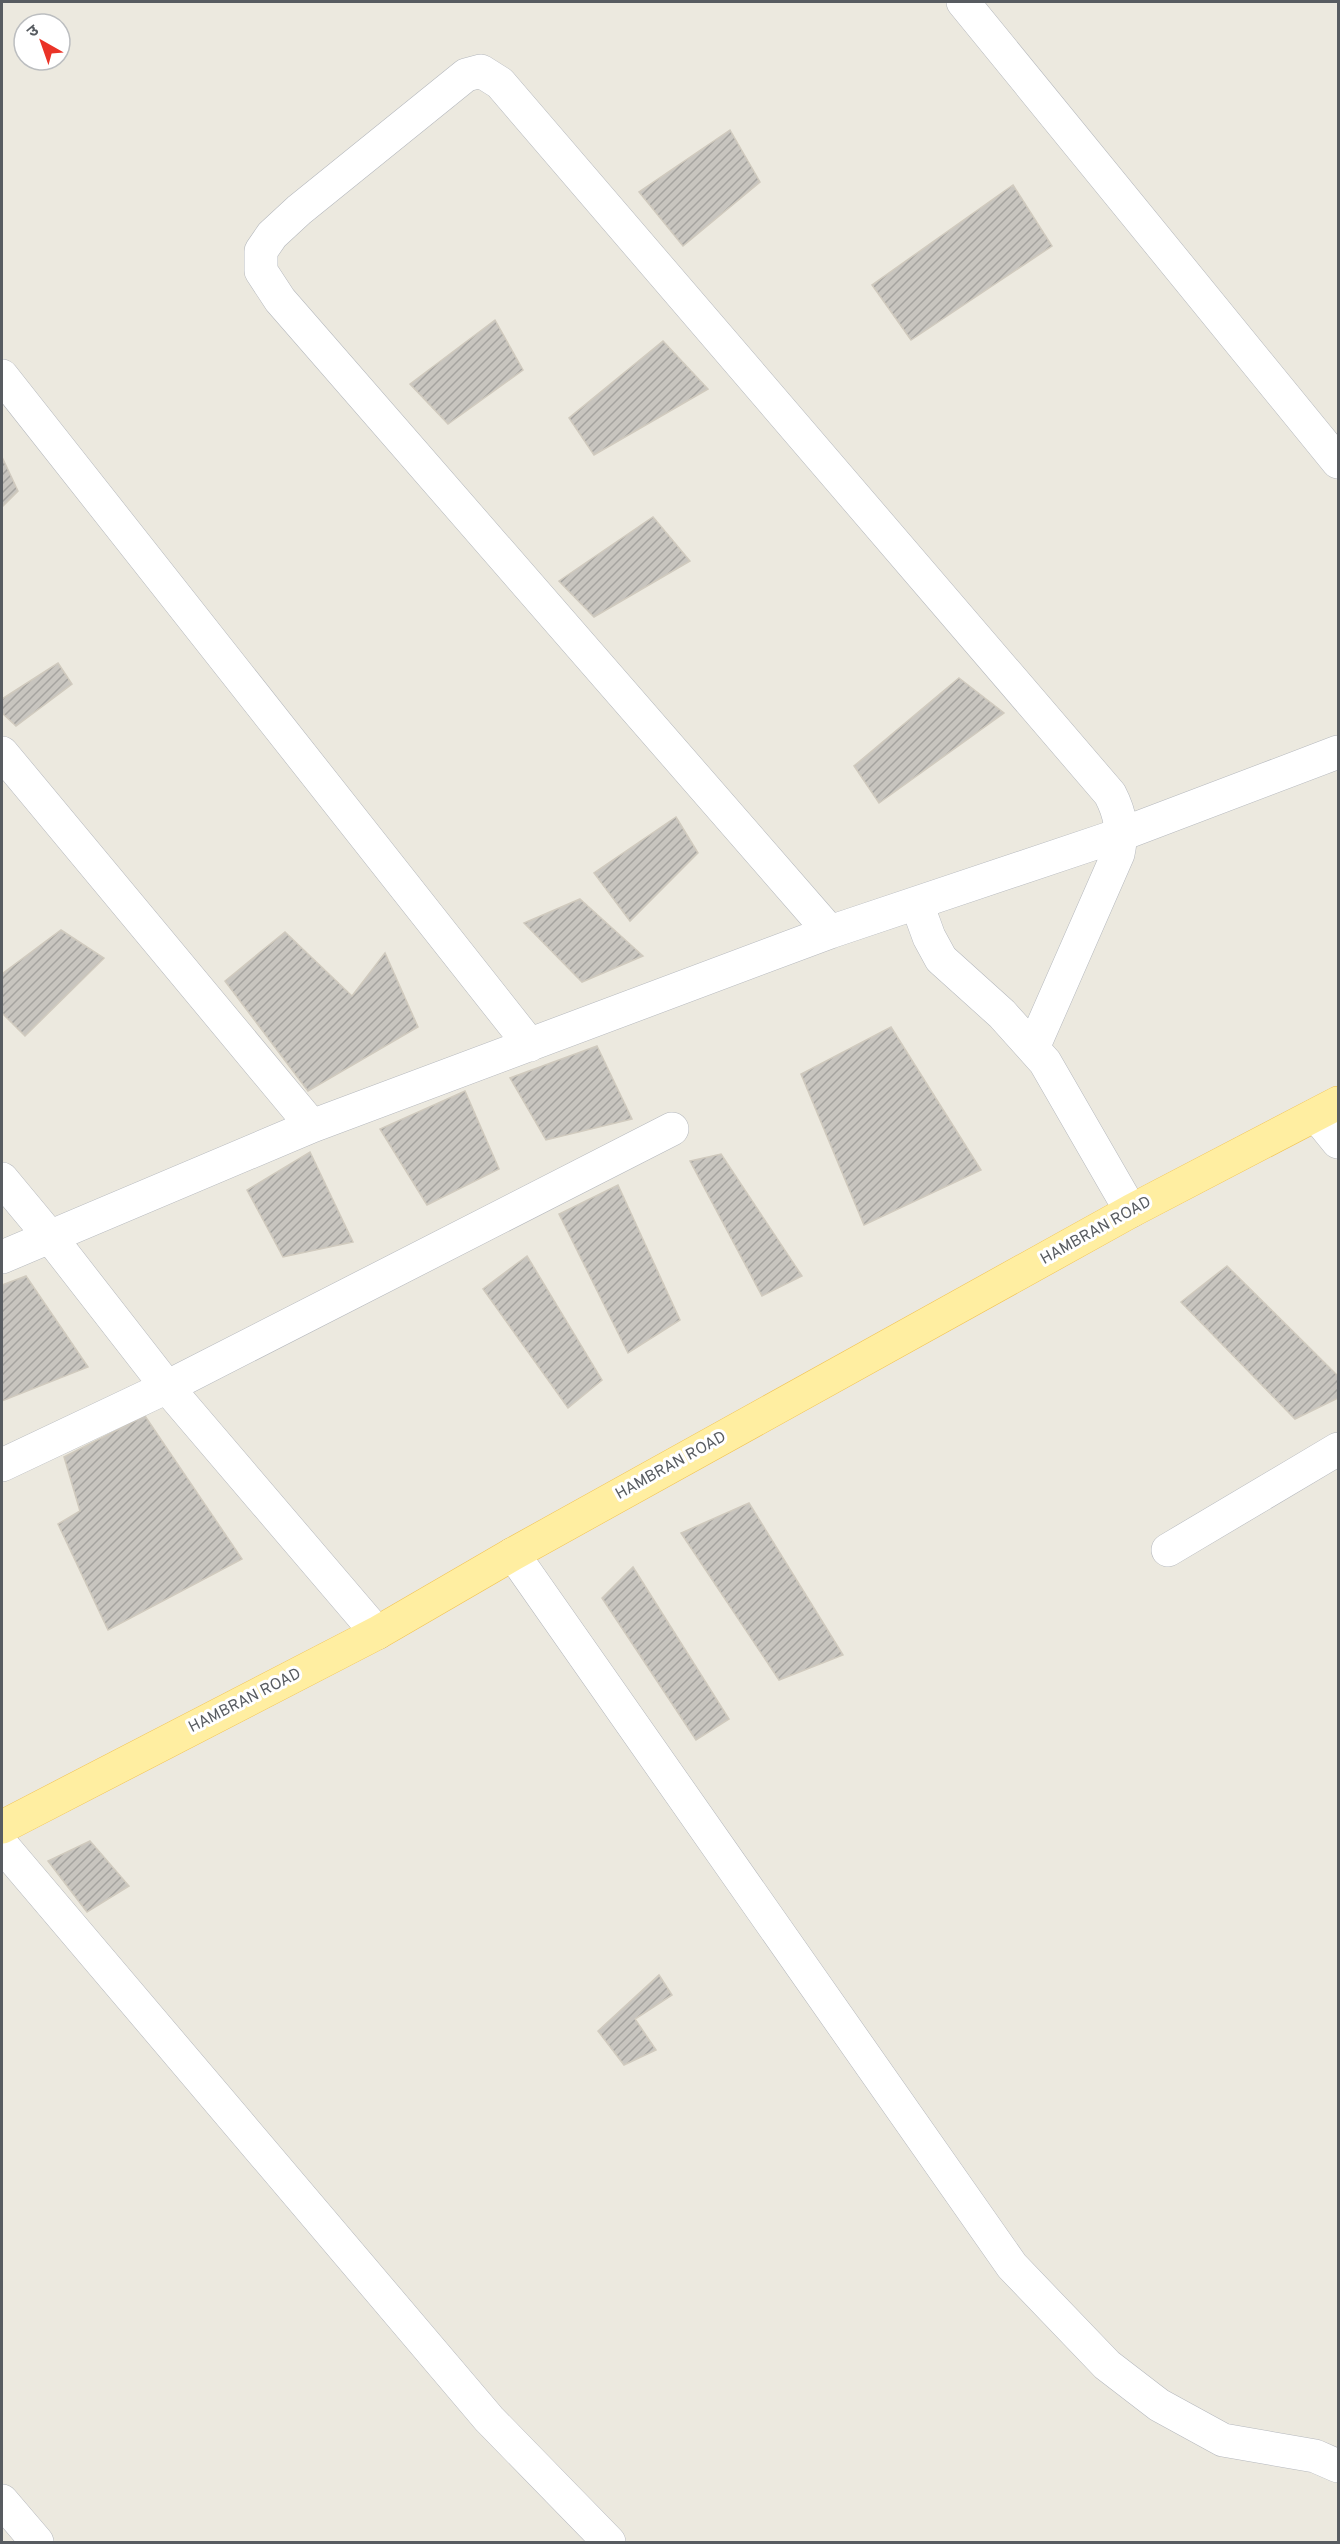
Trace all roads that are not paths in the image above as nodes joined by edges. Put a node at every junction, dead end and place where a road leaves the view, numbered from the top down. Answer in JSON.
{"nodes":[{"id":1,"x":963,"y":2,"type":"edge"},
{"id":2,"x":2,"y":376,"type":"edge"},
{"id":3,"x":1338,"y":462,"type":"edge"},
{"id":4,"x":1338,"y":752,"type":"edge"},
{"id":5,"x":2,"y":753,"type":"edge"},
{"id":6,"x":1122,"y":834,"type":"junction"},
{"id":7,"x":917,"y":904,"type":"junction"},
{"id":8,"x":830,"y":932,"type":"junction"},
{"id":9,"x":530,"y":1045,"type":"junction"},
{"id":10,"x":1033,"y":1048,"type":"junction"},
{"id":11,"x":1327,"y":1109,"type":"edge"},
{"id":12,"x":312,"y":1126,"type":"junction"},
{"id":13,"x":672,"y":1129,"type":"dead end"},
{"id":14,"x":1338,"y":1142,"type":"edge"},
{"id":15,"x":2,"y":1179,"type":"edge"},
{"id":16,"x":1131,"y":1211,"type":"junction"},
{"id":17,"x":51,"y":1238,"type":"junction"},
{"id":18,"x":2,"y":1257,"type":"edge"},
{"id":19,"x":167,"y":1387,"type":"junction"},
{"id":20,"x":1338,"y":1449,"type":"edge"},
{"id":21,"x":2,"y":1465,"type":"edge"},
{"id":22,"x":1168,"y":1550,"type":"dead end"},
{"id":23,"x":513,"y":1554,"type":"junction"},
{"id":24,"x":377,"y":1633,"type":"junction"},
{"id":25,"x":2,"y":1827,"type":"edge"},
{"id":26,"x":2,"y":1845,"type":"edge"},
{"id":27,"x":1338,"y":2466,"type":"edge"},
{"id":28,"x":2,"y":2501,"type":"edge"},
{"id":29,"x":38,"y":2542,"type":"edge"},
{"id":30,"x":609,"y":2542,"type":"edge"}],
"edges":[{"from":1,"to":3,"type":"street"},
{"from":2,"to":9,"type":"street"},
{"from":4,"to":6,"type":"street"},
{"from":5,"to":12,"type":"street"},
{"from":6,"to":7,"type":"street"},
{"from":6,"to":8,"type":"street"},
{"from":6,"to":10,"type":"street"},
{"from":7,"to":8,"type":"street"},
{"from":7,"to":10,"type":"street"},
{"from":8,"to":9,"type":"street"},
{"from":9,"to":12,"type":"street"},
{"from":10,"to":16,"type":"street"},
{"from":11,"to":14,"type":"street"},
{"from":11,"to":16,"type":"main road","name":"HAMBRAN ROAD"},
{"from":12,"to":17,"type":"street"},
{"from":13,"to":19,"type":"street"},
{"from":15,"to":17,"type":"street"},
{"from":16,"to":23,"type":"main road","name":"HAMBRAN ROAD"},
{"from":17,"to":18,"type":"street"},
{"from":17,"to":19,"type":"street"},
{"from":19,"to":21,"type":"street"},
{"from":19,"to":24,"type":"street"},
{"from":20,"to":22,"type":"street"},
{"from":23,"to":24,"type":"main road","name":"HAMBRAN ROAD"},
{"from":23,"to":27,"type":"street"},
{"from":24,"to":25,"type":"main road","name":"HAMBRAN ROAD"},
{"from":26,"to":30,"type":"street"},
{"from":28,"to":29,"type":"street"}]}
